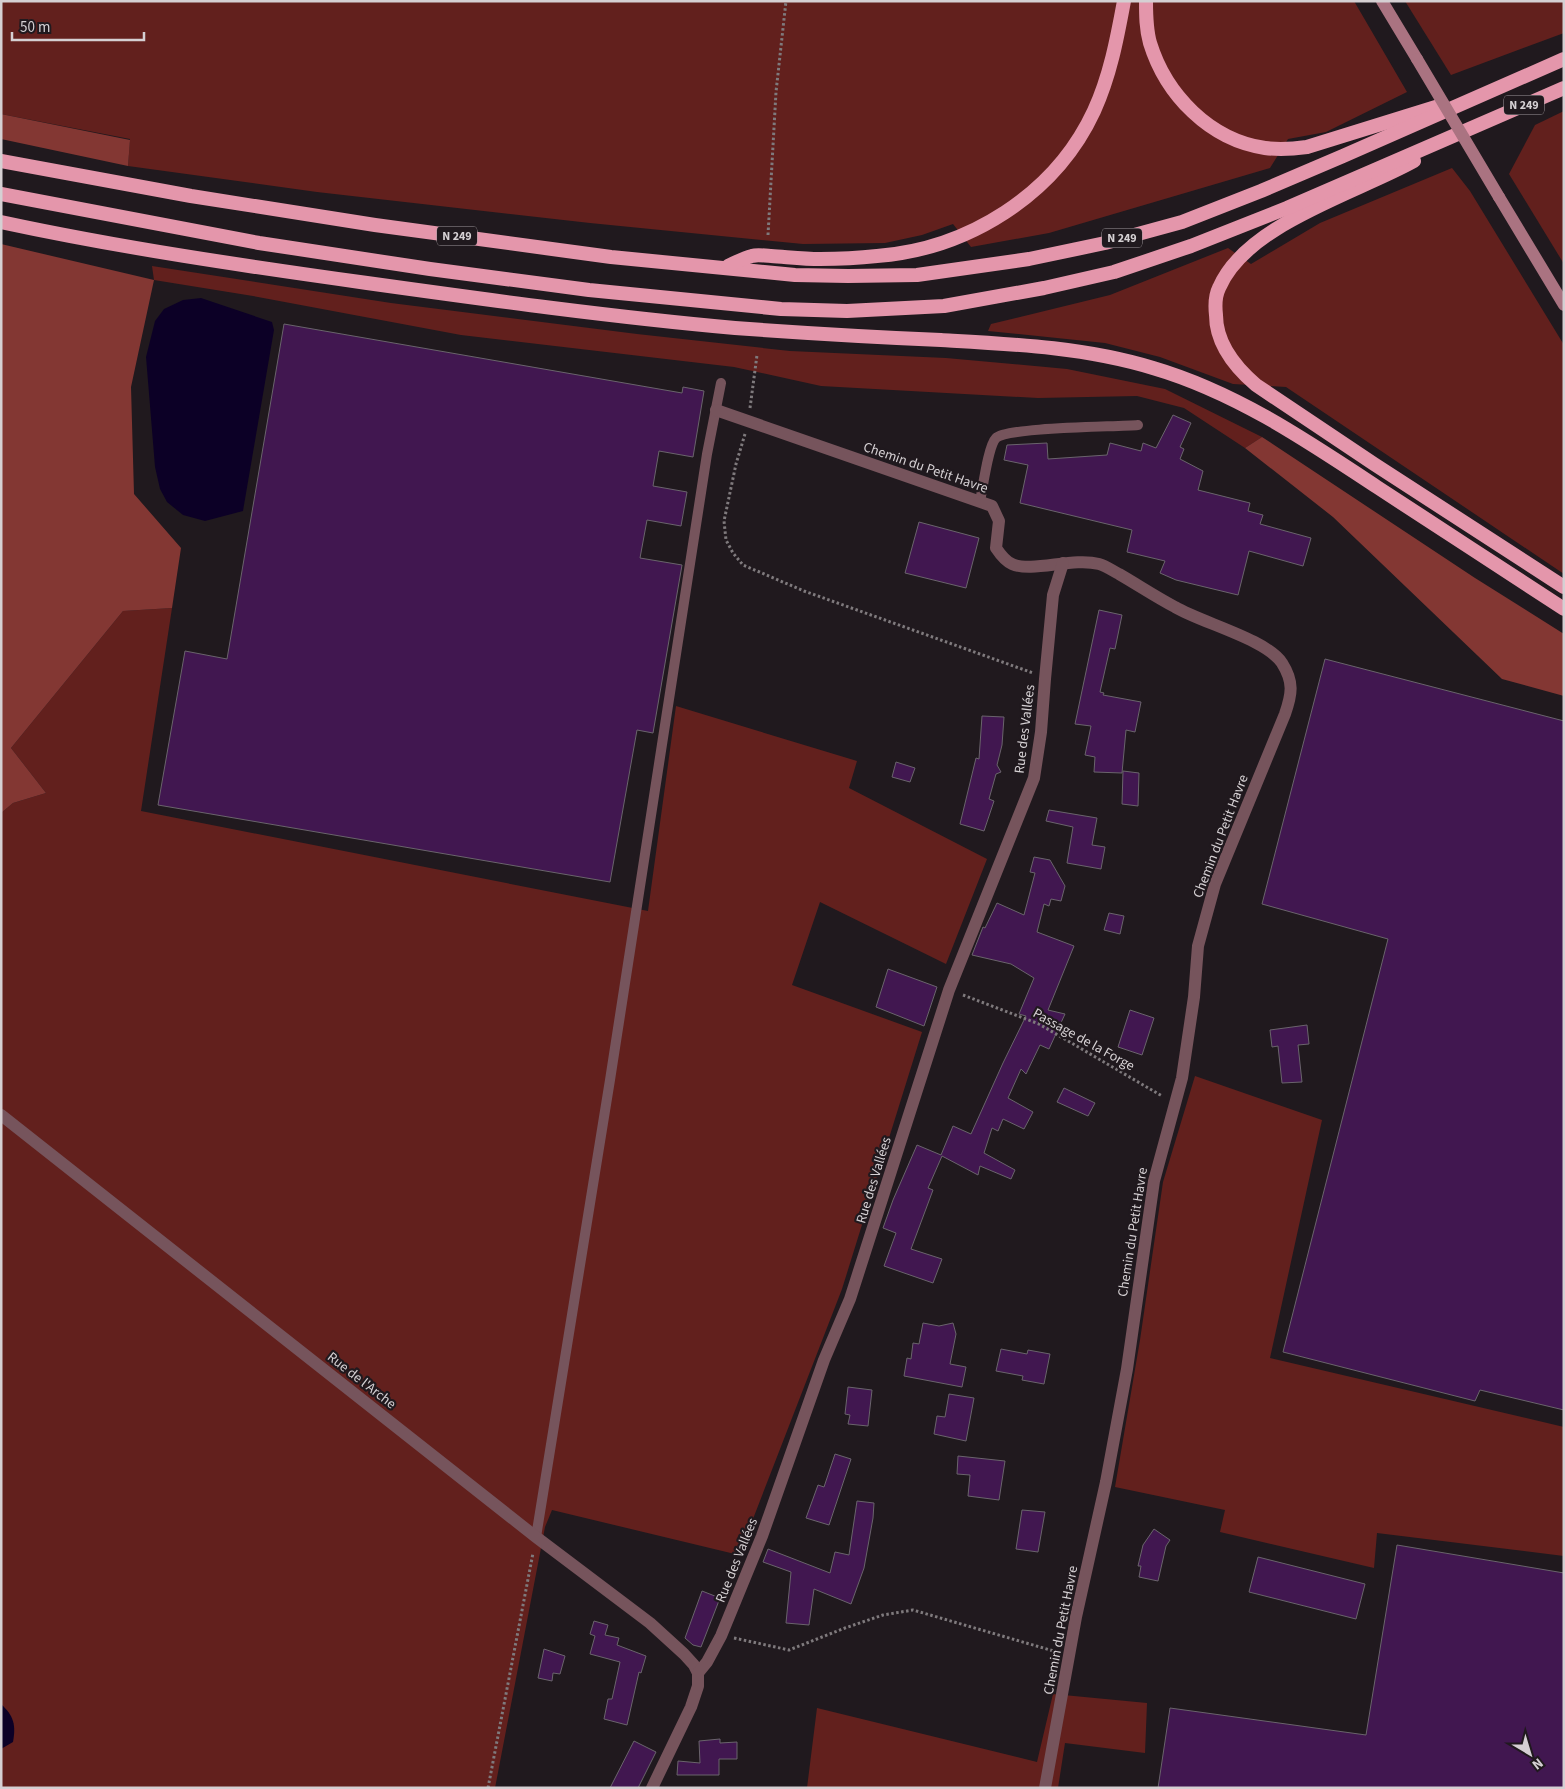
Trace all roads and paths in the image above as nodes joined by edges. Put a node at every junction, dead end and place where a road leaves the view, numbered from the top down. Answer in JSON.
{"nodes":[{"id":1,"x":786,"y":1,"type":"edge"},
{"id":2,"x":1124,"y":1,"type":"edge"},
{"id":3,"x":1146,"y":1,"type":"edge"},
{"id":4,"x":1382,"y":1,"type":"edge"},
{"id":5,"x":1564,"y":58,"type":"edge"},
{"id":6,"x":1564,"y":88,"type":"edge"},
{"id":7,"x":1494,"y":89,"type":"junction"},
{"id":8,"x":1484,"y":122,"type":"junction"},
{"id":9,"x":1,"y":161,"type":"edge"},
{"id":10,"x":1,"y":194,"type":"edge"},
{"id":11,"x":1,"y":222,"type":"edge"},
{"id":12,"x":768,"y":235,"type":"dead end"},
{"id":13,"x":725,"y":267,"type":"junction"},
{"id":14,"x":1564,"y":305,"type":"edge"},
{"id":15,"x":757,"y":355,"type":"dead end"},
{"id":16,"x":721,"y":383,"type":"dead end"},
{"id":17,"x":716,"y":410,"type":"junction"},
{"id":18,"x":748,"y":421,"type":"junction"},
{"id":19,"x":1138,"y":426,"type":"dead end"},
{"id":20,"x":980,"y":501,"type":"junction"},
{"id":21,"x":1063,"y":563,"type":"junction"},
{"id":22,"x":1564,"y":587,"type":"edge"},
{"id":23,"x":1564,"y":608,"type":"edge"},
{"id":24,"x":1045,"y":679,"type":"junction"},
{"id":25,"x":949,"y":990,"type":"junction"},
{"id":26,"x":1176,"y":1103,"type":"junction"},
{"id":27,"x":1,"y":1115,"type":"edge"},
{"id":28,"x":536,"y":1537,"type":"junction"},
{"id":29,"x":721,"y":1636,"type":"junction"},
{"id":30,"x":1070,"y":1656,"type":"junction"},
{"id":31,"x":698,"y":1674,"type":"junction"},
{"id":32,"x":655,"y":1787,"type":"edge"},
{"id":33,"x":488,"y":1788,"type":"edge"},
{"id":34,"x":1045,"y":1788,"type":"edge"}],
"edges":[{"from":1,"to":12,"type":"path"},
{"from":2,"to":13,"type":"highway"},
{"from":3,"to":7,"type":"highway"},
{"from":4,"to":14,"type":"main road","bridge":true},
{"from":5,"to":7,"type":"highway","number":"N 249"},
{"from":6,"to":8,"type":"highway","number":"N 249"},
{"from":7,"to":13,"type":"highway","number":"N 249"},
{"from":8,"to":10,"type":"highway","number":"N 249"},
{"from":8,"to":22,"type":"highway"},
{"from":9,"to":13,"type":"highway","number":"N 249"},
{"from":11,"to":23,"type":"highway"},
{"from":15,"to":18,"type":"path"},
{"from":16,"to":17,"type":"lane"},
{"from":17,"to":18,"type":"street","name":"Chemin du Petit Havre"},
{"from":17,"to":28,"type":"lane"},
{"from":18,"to":20,"type":"street","name":"Chemin du Petit Havre"},
{"from":18,"to":24,"type":"path"},
{"from":19,"to":20,"type":"lane"},
{"from":20,"to":21,"type":"street","name":"Chemin du Petit Havre"},
{"from":21,"to":24,"type":"street","name":"Rue des Vallées"},
{"from":21,"to":26,"type":"street","name":"Chemin du Petit Havre"},
{"from":24,"to":25,"type":"street","name":"Rue des Vallées"},
{"from":25,"to":26,"type":"path","name":"Passage de la Forge"},
{"from":25,"to":29,"type":"street","name":"Rue des Vallées"},
{"from":26,"to":30,"type":"street","name":"Chemin du Petit Havre"},
{"from":27,"to":28,"type":"street","name":"Rue de l'Arche"},
{"from":28,"to":31,"type":"street","name":"Rue de l'Arche"},
{"from":28,"to":33,"type":"path"},
{"from":29,"to":30,"type":"path"},
{"from":29,"to":31,"type":"street","name":"Rue des Vallées"},
{"from":30,"to":34,"type":"street","name":"Chemin du Petit Havre"},
{"from":31,"to":32,"type":"street","name":"Rue des Vallées"}]}
